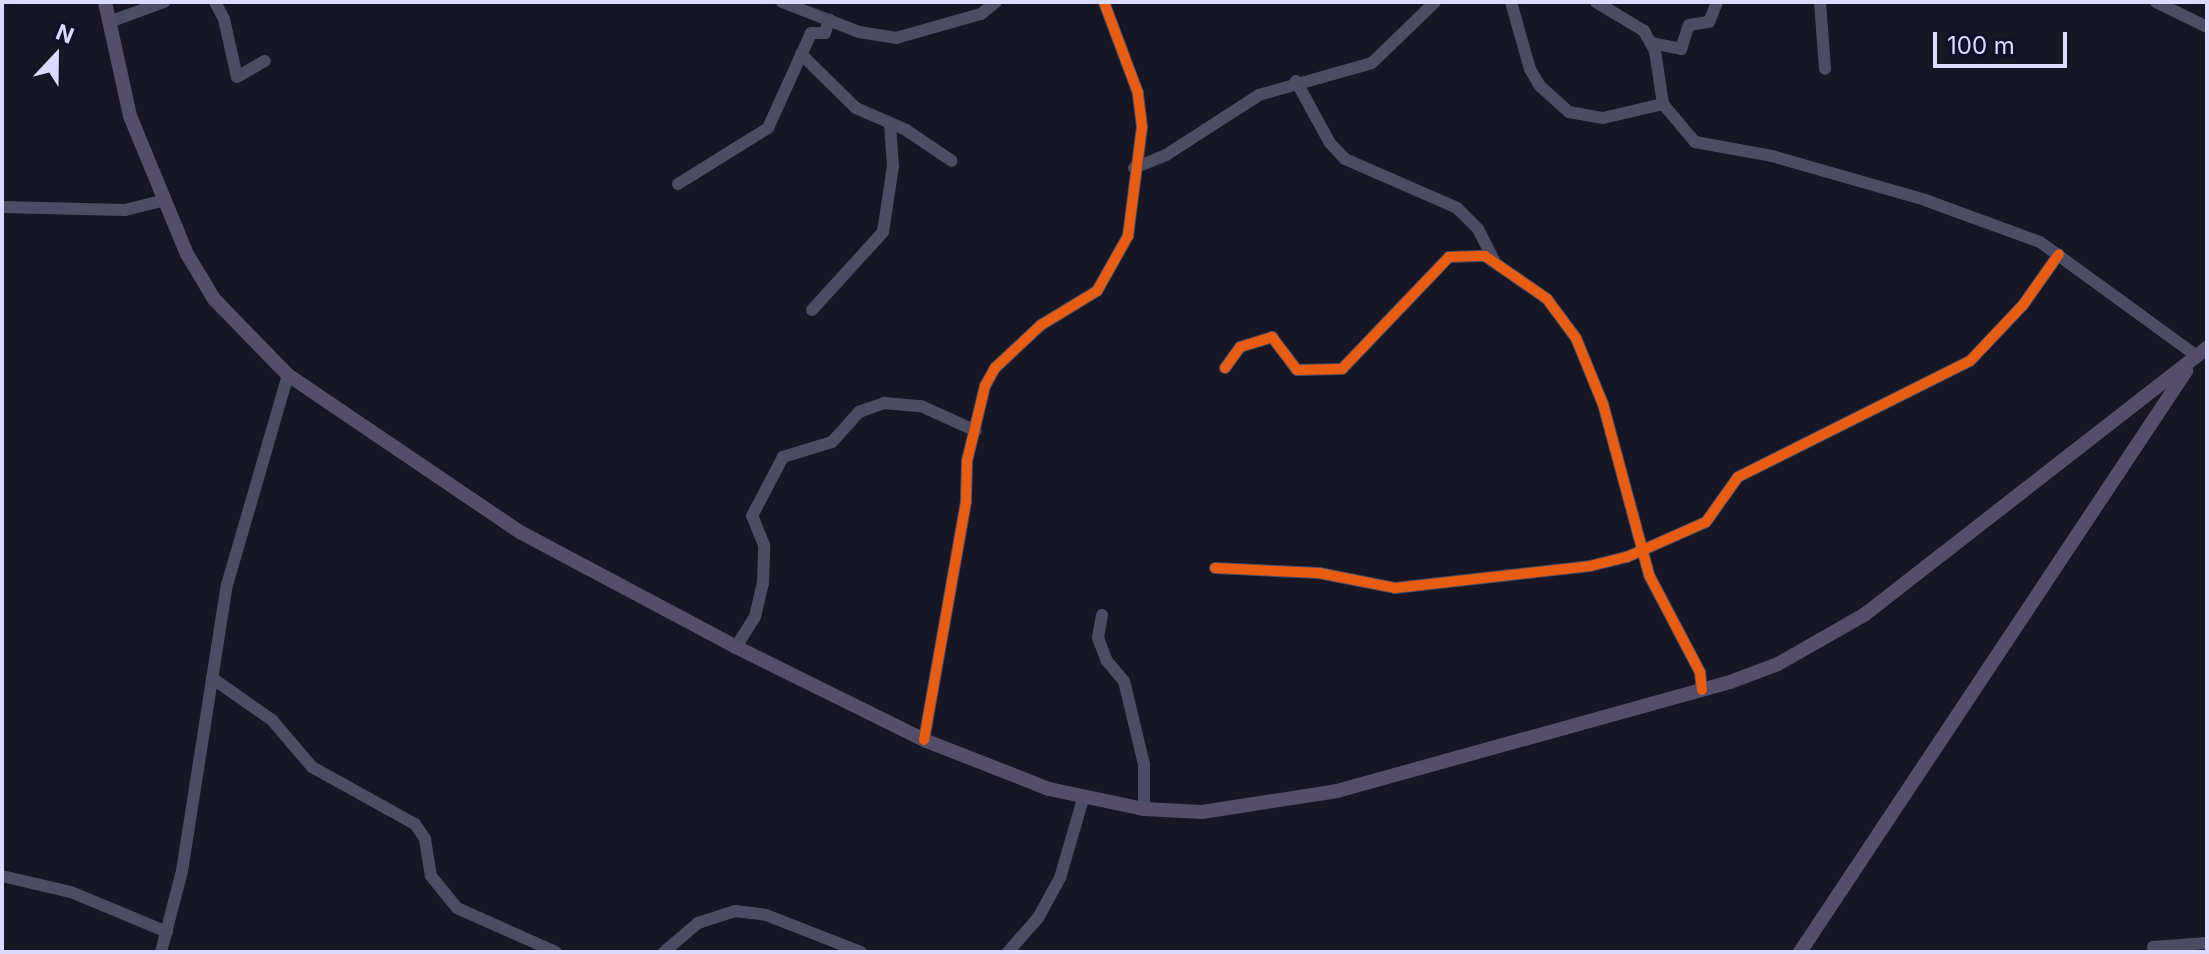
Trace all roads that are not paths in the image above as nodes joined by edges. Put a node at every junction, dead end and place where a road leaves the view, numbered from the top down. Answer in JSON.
{"nodes":[{"id":1,"x":105,"y":2,"type":"edge"},
{"id":2,"x":164,"y":2,"type":"edge"},
{"id":3,"x":215,"y":2,"type":"edge"},
{"id":4,"x":782,"y":2,"type":"edge"},
{"id":5,"x":973,"y":2,"type":"edge"},
{"id":6,"x":996,"y":2,"type":"edge"},
{"id":7,"x":1104,"y":2,"type":"edge"},
{"id":8,"x":1435,"y":2,"type":"edge"},
{"id":9,"x":1511,"y":2,"type":"edge"},
{"id":10,"x":1596,"y":2,"type":"edge"},
{"id":11,"x":1717,"y":2,"type":"edge"},
{"id":12,"x":1820,"y":2,"type":"edge"},
{"id":13,"x":2156,"y":2,"type":"edge"},
{"id":14,"x":981,"y":14,"type":"junction"},
{"id":15,"x":829,"y":20,"type":"junction"},
{"id":16,"x":109,"y":22,"type":"junction"},
{"id":17,"x":2207,"y":27,"type":"edge"},
{"id":18,"x":1651,"y":43,"type":"junction"},
{"id":19,"x":801,"y":54,"type":"junction"},
{"id":20,"x":265,"y":61,"type":"dead end"},
{"id":21,"x":1825,"y":69,"type":"dead end"},
{"id":22,"x":1296,"y":81,"type":"junction"},
{"id":23,"x":1663,"y":104,"type":"junction"},
{"id":24,"x":890,"y":125,"type":"junction"},
{"id":25,"x":952,"y":161,"type":"dead end"},
{"id":26,"x":1134,"y":168,"type":"junction"},
{"id":27,"x":678,"y":184,"type":"dead end"},
{"id":28,"x":162,"y":201,"type":"junction"},
{"id":29,"x":2,"y":207,"type":"edge"},
{"id":30,"x":2059,"y":254,"type":"junction"},
{"id":31,"x":1496,"y":264,"type":"junction"},
{"id":32,"x":812,"y":310,"type":"dead end"},
{"id":33,"x":2199,"y":355,"type":"edge"},
{"id":34,"x":1225,"y":368,"type":"dead end"},
{"id":35,"x":288,"y":375,"type":"junction"},
{"id":36,"x":976,"y":431,"type":"junction"},
{"id":37,"x":1641,"y":550,"type":"junction"},
{"id":38,"x":1215,"y":568,"type":"dead end"},
{"id":39,"x":1102,"y":615,"type":"dead end"},
{"id":40,"x":736,"y":647,"type":"junction"},
{"id":41,"x":212,"y":678,"type":"junction"},
{"id":42,"x":1702,"y":690,"type":"junction"},
{"id":43,"x":924,"y":740,"type":"junction"},
{"id":44,"x":1083,"y":799,"type":"junction"},
{"id":45,"x":1144,"y":809,"type":"junction"},
{"id":46,"x":2,"y":876,"type":"edge"},
{"id":47,"x":167,"y":932,"type":"junction"},
{"id":48,"x":2207,"y":943,"type":"edge"},
{"id":49,"x":2153,"y":947,"type":"dead end"},
{"id":50,"x":667,"y":951,"type":"edge"},
{"id":51,"x":161,"y":952,"type":"edge"},
{"id":52,"x":556,"y":952,"type":"edge"},
{"id":53,"x":861,"y":952,"type":"edge"},
{"id":54,"x":1008,"y":952,"type":"edge"},
{"id":55,"x":1800,"y":952,"type":"edge"}],
"edges":[{"from":1,"to":16,"type":"main road"},
{"from":2,"to":16,"type":"street"},
{"from":3,"to":20,"type":"street"},
{"from":4,"to":15,"type":"street"},
{"from":5,"to":14,"type":"street"},
{"from":6,"to":14,"type":"street"},
{"from":7,"to":26,"type":"street"},
{"from":8,"to":22,"type":"street"},
{"from":9,"to":23,"type":"street"},
{"from":10,"to":18,"type":"street"},
{"from":11,"to":18,"type":"street"},
{"from":12,"to":21,"type":"street"},
{"from":13,"to":17,"type":"street"},
{"from":14,"to":15,"type":"street"},
{"from":15,"to":19,"type":"street"},
{"from":16,"to":28,"type":"main road"},
{"from":18,"to":23,"type":"street"},
{"from":19,"to":24,"type":"street"},
{"from":19,"to":27,"type":"street"},
{"from":22,"to":26,"type":"street"},
{"from":22,"to":31,"type":"street"},
{"from":23,"to":30,"type":"street"},
{"from":24,"to":25,"type":"street"},
{"from":24,"to":32,"type":"street"},
{"from":26,"to":36,"type":"street"},
{"from":28,"to":29,"type":"street"},
{"from":28,"to":35,"type":"main road"},
{"from":30,"to":33,"type":"street"},
{"from":30,"to":37,"type":"street"},
{"from":31,"to":34,"type":"street"},
{"from":31,"to":37,"type":"street"},
{"from":33,"to":42,"type":"main road"},
{"from":33,"to":55,"type":"main road"},
{"from":35,"to":40,"type":"main road"},
{"from":35,"to":41,"type":"street"},
{"from":36,"to":40,"type":"street"},
{"from":36,"to":43,"type":"street"},
{"from":37,"to":38,"type":"street"},
{"from":37,"to":42,"type":"street"},
{"from":39,"to":45,"type":"street"},
{"from":40,"to":43,"type":"main road"},
{"from":41,"to":47,"type":"street"},
{"from":41,"to":52,"type":"street"},
{"from":42,"to":45,"type":"main road"},
{"from":43,"to":44,"type":"main road"},
{"from":44,"to":45,"type":"main road"},
{"from":44,"to":54,"type":"street"},
{"from":46,"to":47,"type":"street"},
{"from":47,"to":51,"type":"street"},
{"from":48,"to":49,"type":"street"},
{"from":50,"to":53,"type":"street"}]}
